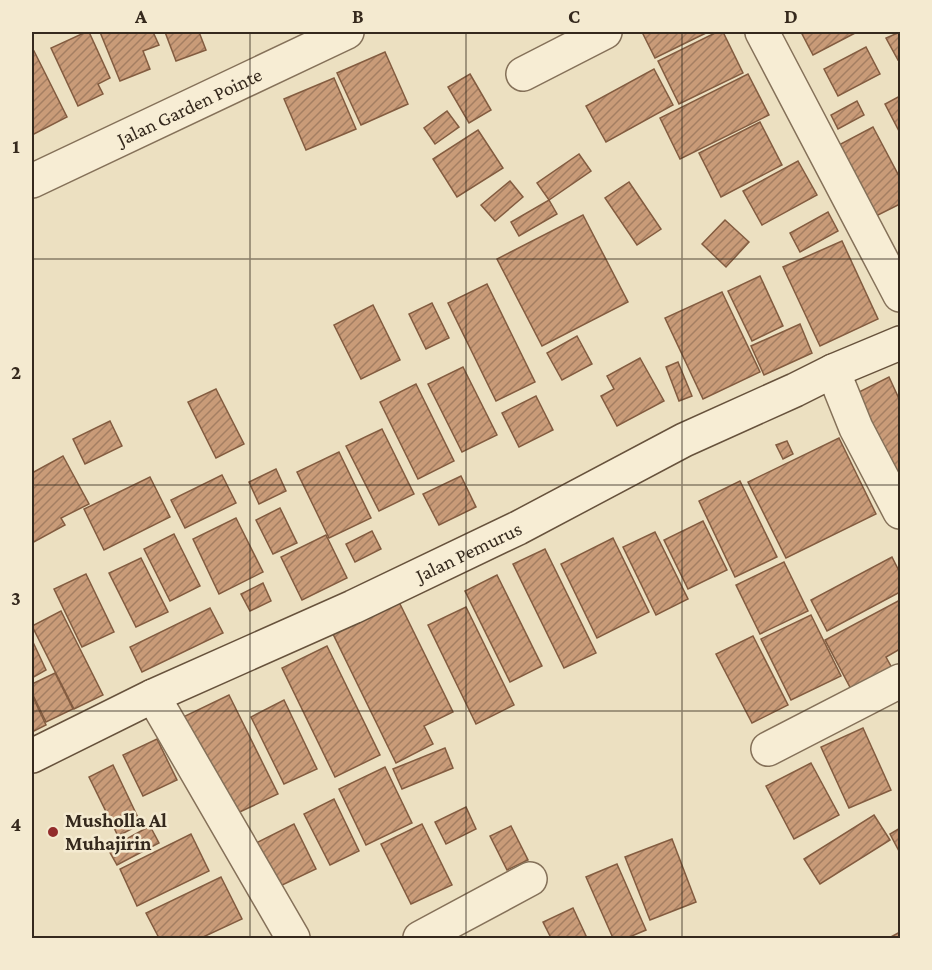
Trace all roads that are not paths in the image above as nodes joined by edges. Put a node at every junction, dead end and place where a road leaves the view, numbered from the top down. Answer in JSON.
{"nodes":[{"id":1,"x":347,"y":32,"type":"edge"},
{"id":2,"x":605,"y":32,"type":"edge"},
{"id":3,"x":762,"y":32,"type":"edge"},
{"id":4,"x":523,"y":74,"type":"dead end"},
{"id":5,"x":32,"y":181,"type":"edge"},
{"id":6,"x":900,"y":295,"type":"edge"},
{"id":7,"x":900,"y":343,"type":"edge"},
{"id":8,"x":833,"y":371,"type":"junction"},
{"id":9,"x":900,"y":512,"type":"edge"},
{"id":10,"x":900,"y":681,"type":"edge"},
{"id":11,"x":153,"y":696,"type":"junction"},
{"id":12,"x":768,"y":749,"type":"dead end"},
{"id":13,"x":32,"y":756,"type":"edge"},
{"id":14,"x":530,"y":879,"type":"dead end"},
{"id":15,"x":293,"y":939,"type":"edge"},
{"id":16,"x":420,"y":939,"type":"edge"}],
"edges":[{"from":1,"to":5,"type":"street","name":"Jalan Garden Pointe"},
{"from":2,"to":4,"type":"street"},
{"from":3,"to":6,"type":"street"},
{"from":7,"to":8,"type":"street","name":"Jalan Pemurus"},
{"from":8,"to":9,"type":"street"},
{"from":8,"to":11,"type":"street","name":"Jalan Pemurus"},
{"from":10,"to":12,"type":"street"},
{"from":11,"to":13,"type":"street","name":"Jalan Pemurus"},
{"from":11,"to":15,"type":"street"},
{"from":14,"to":16,"type":"street"}]}
